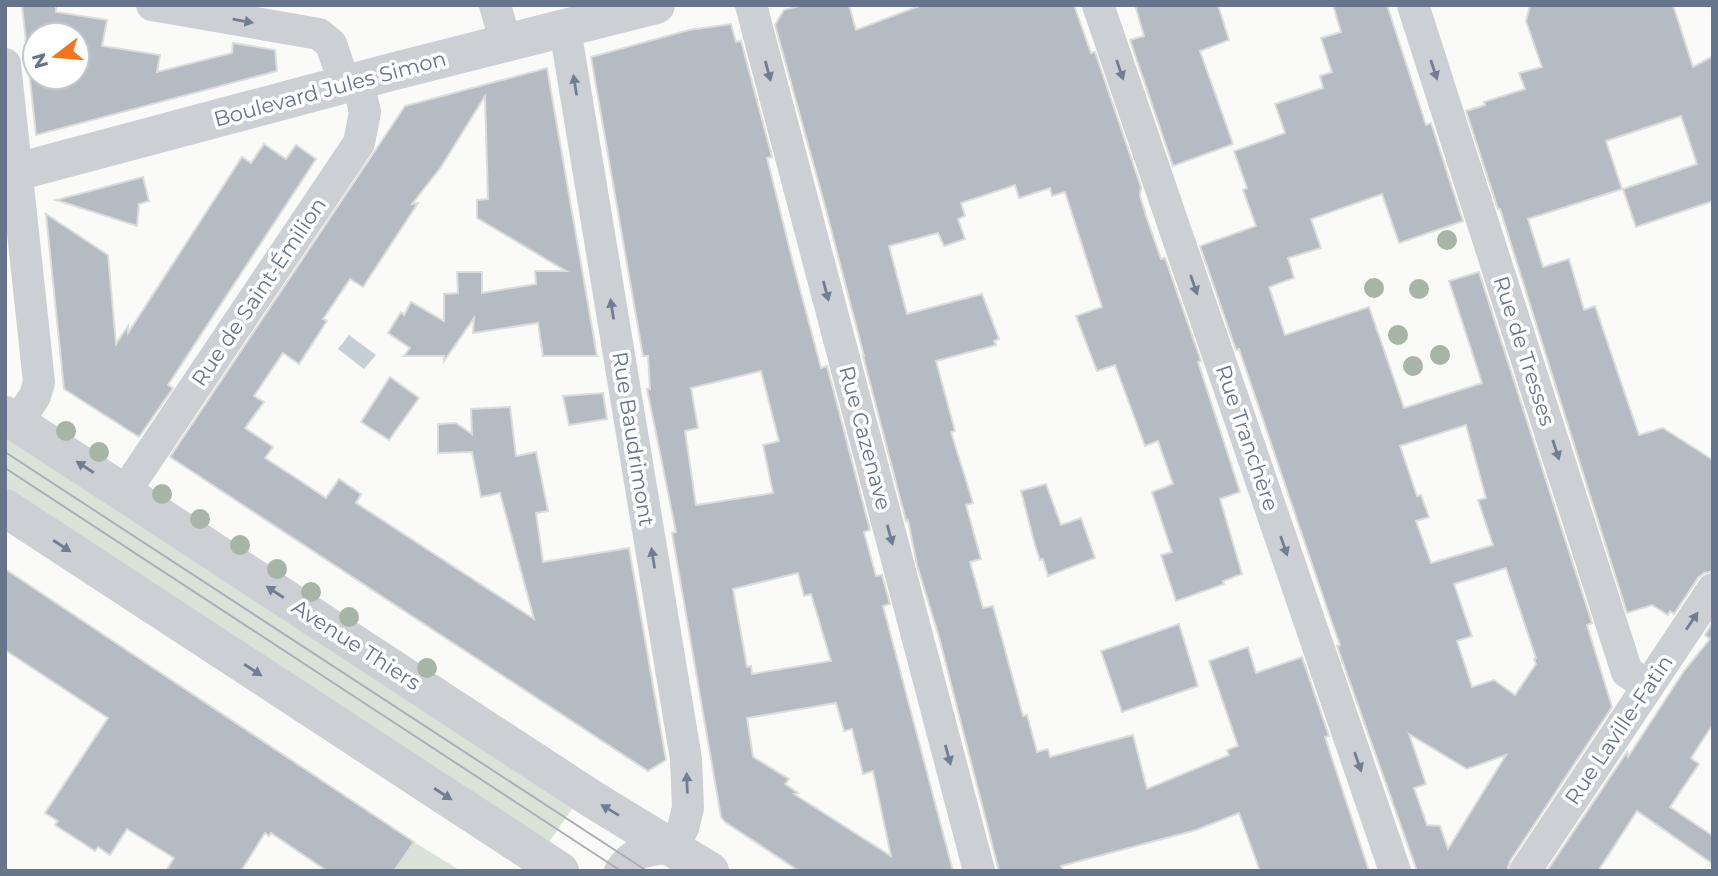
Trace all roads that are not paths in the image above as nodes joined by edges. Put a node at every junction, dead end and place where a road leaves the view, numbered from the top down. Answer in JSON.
{"nodes":[{"id":1,"x":152,"y":5,"type":"edge"},
{"id":2,"x":495,"y":5,"type":"edge"},
{"id":3,"x":656,"y":5,"type":"edge"},
{"id":4,"x":751,"y":5,"type":"edge"},
{"id":5,"x":1098,"y":5,"type":"edge"},
{"id":6,"x":1413,"y":5,"type":"edge"},
{"id":7,"x":565,"y":29,"type":"junction"},
{"id":8,"x":506,"y":44,"type":"junction"},
{"id":9,"x":5,"y":64,"type":"edge"},
{"id":10,"x":352,"y":84,"type":"junction"},
{"id":11,"x":11,"y":173,"type":"edge"},
{"id":12,"x":11,"y":419,"type":"edge"},
{"id":13,"x":124,"y":493,"type":"junction"},
{"id":14,"x":5,"y":508,"type":"edge"},
{"id":15,"x":1713,"y":589,"type":"edge"},
{"id":16,"x":1648,"y":687,"type":"junction"},
{"id":17,"x":672,"y":847,"type":"junction"},
{"id":18,"x":560,"y":871,"type":"edge"},
{"id":19,"x":620,"y":871,"type":"edge"},
{"id":20,"x":710,"y":871,"type":"edge"},
{"id":21,"x":979,"y":871,"type":"edge"},
{"id":22,"x":1395,"y":871,"type":"edge"},
{"id":23,"x":1525,"y":871,"type":"edge"}],
"edges":[{"from":1,"to":10,"type":"street","name":"Rue de Saint-Émilion","one_way":true},
{"from":2,"to":8,"type":"street"},
{"from":3,"to":7,"type":"street","name":"Boulevard Jules Simon"},
{"from":4,"to":21,"type":"street","name":"Rue Cazenave","one_way":true},
{"from":5,"to":22,"type":"street","name":"Rue Tranchère","one_way":true},
{"from":6,"to":16,"type":"street","name":"Rue de Tresses","one_way":true},
{"from":7,"to":8,"type":"street","name":"Boulevard Jules Simon"},
{"from":17,"to":7,"type":"street","name":"Rue Baudrimont","one_way":true},
{"from":8,"to":10,"type":"street","name":"Boulevard Jules Simon"},
{"from":9,"to":11,"type":"street"},
{"from":10,"to":11,"type":"street","name":"Boulevard Jules Simon"},
{"from":10,"to":13,"type":"street","name":"Rue de Saint-Émilion"},
{"from":11,"to":12,"type":"street"},
{"from":13,"to":12,"type":"street","name":"Avenue Thiers","one_way":true},
{"from":17,"to":13,"type":"street","name":"Avenue Thiers","one_way":true},
{"from":14,"to":18,"type":"street","one_way":true},
{"from":16,"to":15,"type":"street","name":"Rue Laville-Fatin","one_way":true},
{"from":16,"to":23,"type":"street","name":"Rue Laville-Fatin"},
{"from":17,"to":19,"type":"street"},
{"from":17,"to":20,"type":"street","name":"Avenue Thiers"}]}
